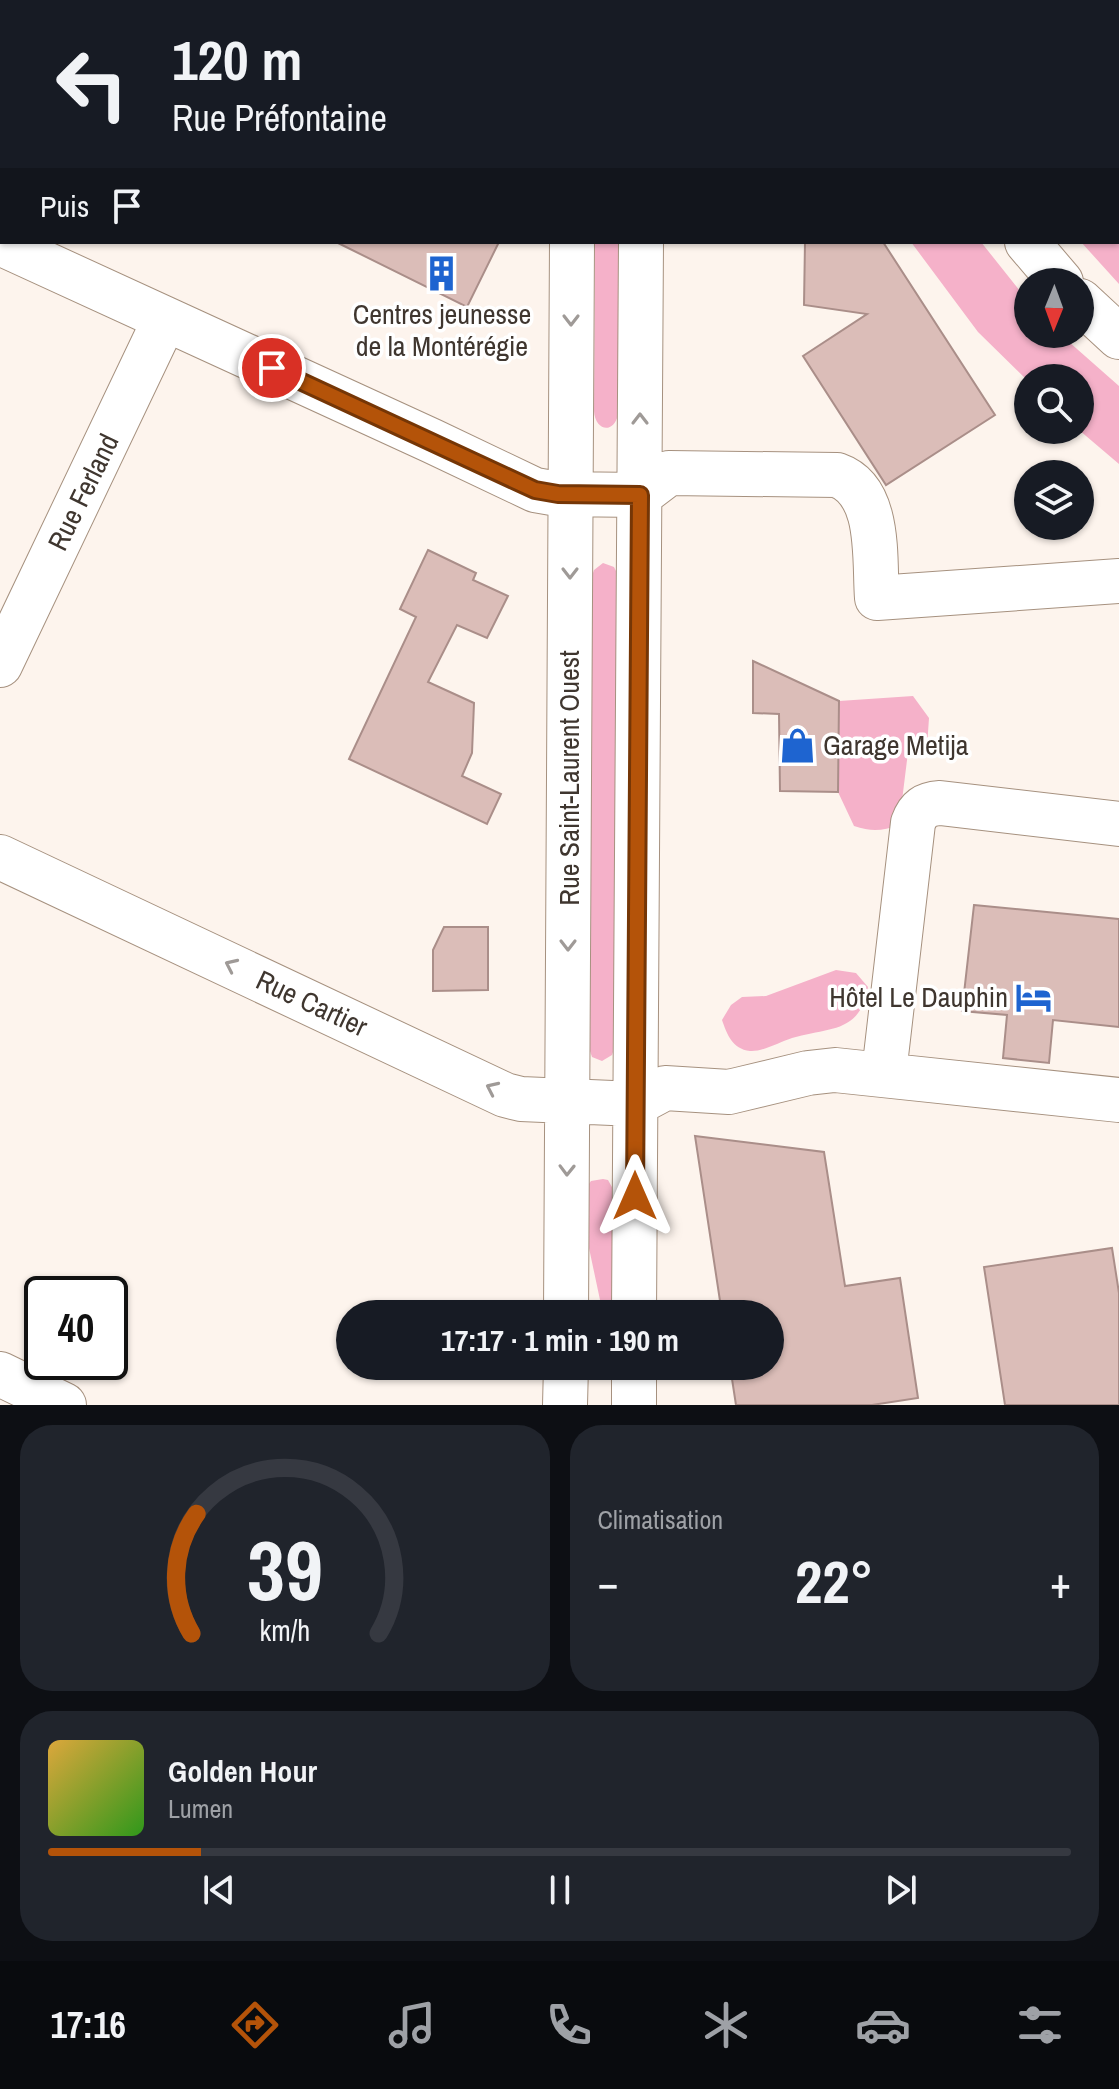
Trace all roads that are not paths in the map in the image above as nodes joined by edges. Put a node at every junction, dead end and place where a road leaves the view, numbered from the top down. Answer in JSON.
{"nodes":[{"id":1,"x":2,"y":244,"type":"edge"},
{"id":2,"x":572,"y":244,"type":"edge"},
{"id":3,"x":641,"y":244,"type":"edge"},
{"id":4,"x":1029,"y":244,"type":"edge"},
{"id":5,"x":1049,"y":268,"type":"edge"},
{"id":6,"x":1094,"y":314,"type":"edge"},
{"id":7,"x":165,"y":319,"type":"junction"},
{"id":8,"x":1119,"y":337,"type":"edge"},
{"id":9,"x":571,"y":495,"type":"junction"},
{"id":10,"x":640,"y":495,"type":"junction"},
{"id":11,"x":1119,"y":581,"type":"edge"},
{"id":12,"x":0,"y":665,"type":"edge"},
{"id":13,"x":1119,"y":824,"type":"edge"},
{"id":14,"x":0,"y":857,"type":"edge"},
{"id":15,"x":884,"y":1073,"type":"junction"},
{"id":16,"x":1119,"y":1100,"type":"edge"},
{"id":17,"x":567,"y":1102,"type":"junction"},
{"id":18,"x":635,"y":1104,"type":"junction"},
{"id":19,"x":566,"y":1300,"type":"edge"},
{"id":20,"x":634,"y":1300,"type":"edge"},
{"id":21,"x":0,"y":1374,"type":"edge"},
{"id":22,"x":566,"y":1380,"type":"edge"},
{"id":23,"x":64,"y":1405,"type":"edge"},
{"id":24,"x":565,"y":1405,"type":"edge"}],
"edges":[{"from":1,"to":7,"type":"main road"},
{"from":2,"to":9,"type":"main road","name":"Rue Saint-Laurent Ouest","one_way":true},
{"from":10,"to":3,"type":"main road","one_way":true},
{"from":4,"to":5,"type":"main road"},
{"from":6,"to":8,"type":"main road"},
{"from":7,"to":9,"type":"main road"},
{"from":7,"to":12,"type":"main road","name":"Rue Ferland"},
{"from":9,"to":10,"type":"main road"},
{"from":9,"to":17,"type":"main road","name":"Rue Saint-Laurent Ouest","one_way":true},
{"from":10,"to":11,"type":"main road"},
{"from":10,"to":18,"type":"main road"},
{"from":13,"to":15,"type":"main road"},
{"from":17,"to":14,"type":"main road","name":"Rue Cartier","one_way":true},
{"from":15,"to":16,"type":"main road"},
{"from":15,"to":18,"type":"main road"},
{"from":17,"to":18,"type":"main road","name":"Rue Cartier"},
{"from":17,"to":19,"type":"main road","name":"Rue Saint-Laurent Ouest","one_way":true},
{"from":18,"to":20,"type":"main road"},
{"from":21,"to":23,"type":"main road"},
{"from":22,"to":24,"type":"main road"}]}
